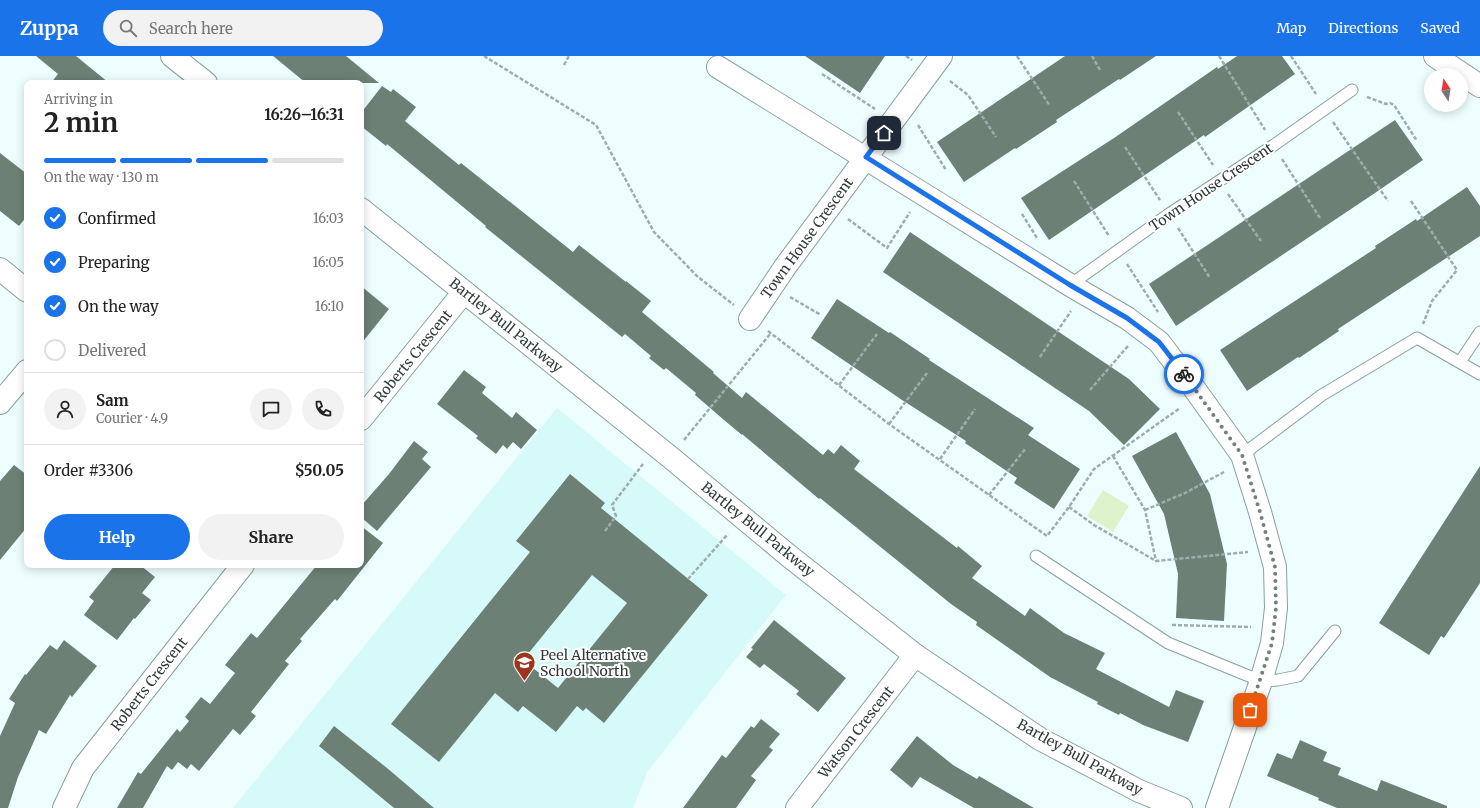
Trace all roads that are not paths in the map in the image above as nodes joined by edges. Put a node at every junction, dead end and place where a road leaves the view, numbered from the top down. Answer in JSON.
{"nodes":[{"id":1,"x":172,"y":56,"type":"edge"},
{"id":2,"x":1435,"y":56,"type":"edge"},
{"id":3,"x":937,"y":61,"type":"edge"},
{"id":4,"x":718,"y":67,"type":"dead end"},
{"id":5,"x":202,"y":80,"type":"edge"},
{"id":6,"x":1480,"y":86,"type":"edge"},
{"id":7,"x":1352,"y":90,"type":"road end"},
{"id":8,"x":866,"y":157,"type":"junction"},
{"id":9,"x":364,"y":211,"type":"edge"},
{"id":10,"x":0,"y":269,"type":"edge"},
{"id":11,"x":24,"y":289,"type":"edge"},
{"id":12,"x":1076,"y":289,"type":"junction"},
{"id":13,"x":464,"y":292,"type":"junction"},
{"id":14,"x":750,"y":319,"type":"road end"},
{"id":15,"x":1480,"y":332,"type":"edge"},
{"id":16,"x":1460,"y":362,"type":"junction"},
{"id":17,"x":1480,"y":374,"type":"edge"},
{"id":18,"x":24,"y":375,"type":"edge"},
{"id":19,"x":0,"y":403,"type":"edge"},
{"id":20,"x":364,"y":415,"type":"edge"},
{"id":21,"x":1243,"y":458,"type":"junction"},
{"id":22,"x":1036,"y":556,"type":"dead end"},
{"id":23,"x":241,"y":568,"type":"edge"},
{"id":24,"x":1335,"y":631,"type":"dead end"},
{"id":25,"x":915,"y":655,"type":"junction"},
{"id":26,"x":1261,"y":681,"type":"junction"},
{"id":27,"x":64,"y":808,"type":"edge"},
{"id":28,"x":797,"y":808,"type":"edge"},
{"id":29,"x":1181,"y":808,"type":"edge"},
{"id":30,"x":1217,"y":808,"type":"edge"}],
"edges":[{"from":1,"to":5,"type":"street"},
{"from":2,"to":6,"type":"street"},
{"from":3,"to":8,"type":"street","name":"Town House Crescent"},
{"from":4,"to":8,"type":"street"},
{"from":7,"to":12,"type":"lane","name":"Town House Crescent"},
{"from":8,"to":12,"type":"street"},
{"from":8,"to":14,"type":"street","name":"Town House Crescent"},
{"from":9,"to":13,"type":"street","name":"Bartley Bull Parkway"},
{"from":10,"to":11,"type":"street"},
{"from":12,"to":21,"type":"street"},
{"from":13,"to":20,"type":"street","name":"Roberts Crescent"},
{"from":13,"to":25,"type":"street","name":"Bartley Bull Parkway"},
{"from":15,"to":16,"type":"lane"},
{"from":16,"to":17,"type":"lane"},
{"from":16,"to":21,"type":"lane"},
{"from":18,"to":19,"type":"street"},
{"from":21,"to":26,"type":"street"},
{"from":22,"to":26,"type":"lane"},
{"from":23,"to":27,"type":"street","name":"Roberts Crescent"},
{"from":24,"to":26,"type":"lane"},
{"from":25,"to":28,"type":"street","name":"Watson Crescent"},
{"from":25,"to":29,"type":"street","name":"Bartley Bull Parkway"},
{"from":26,"to":30,"type":"street"}]}
